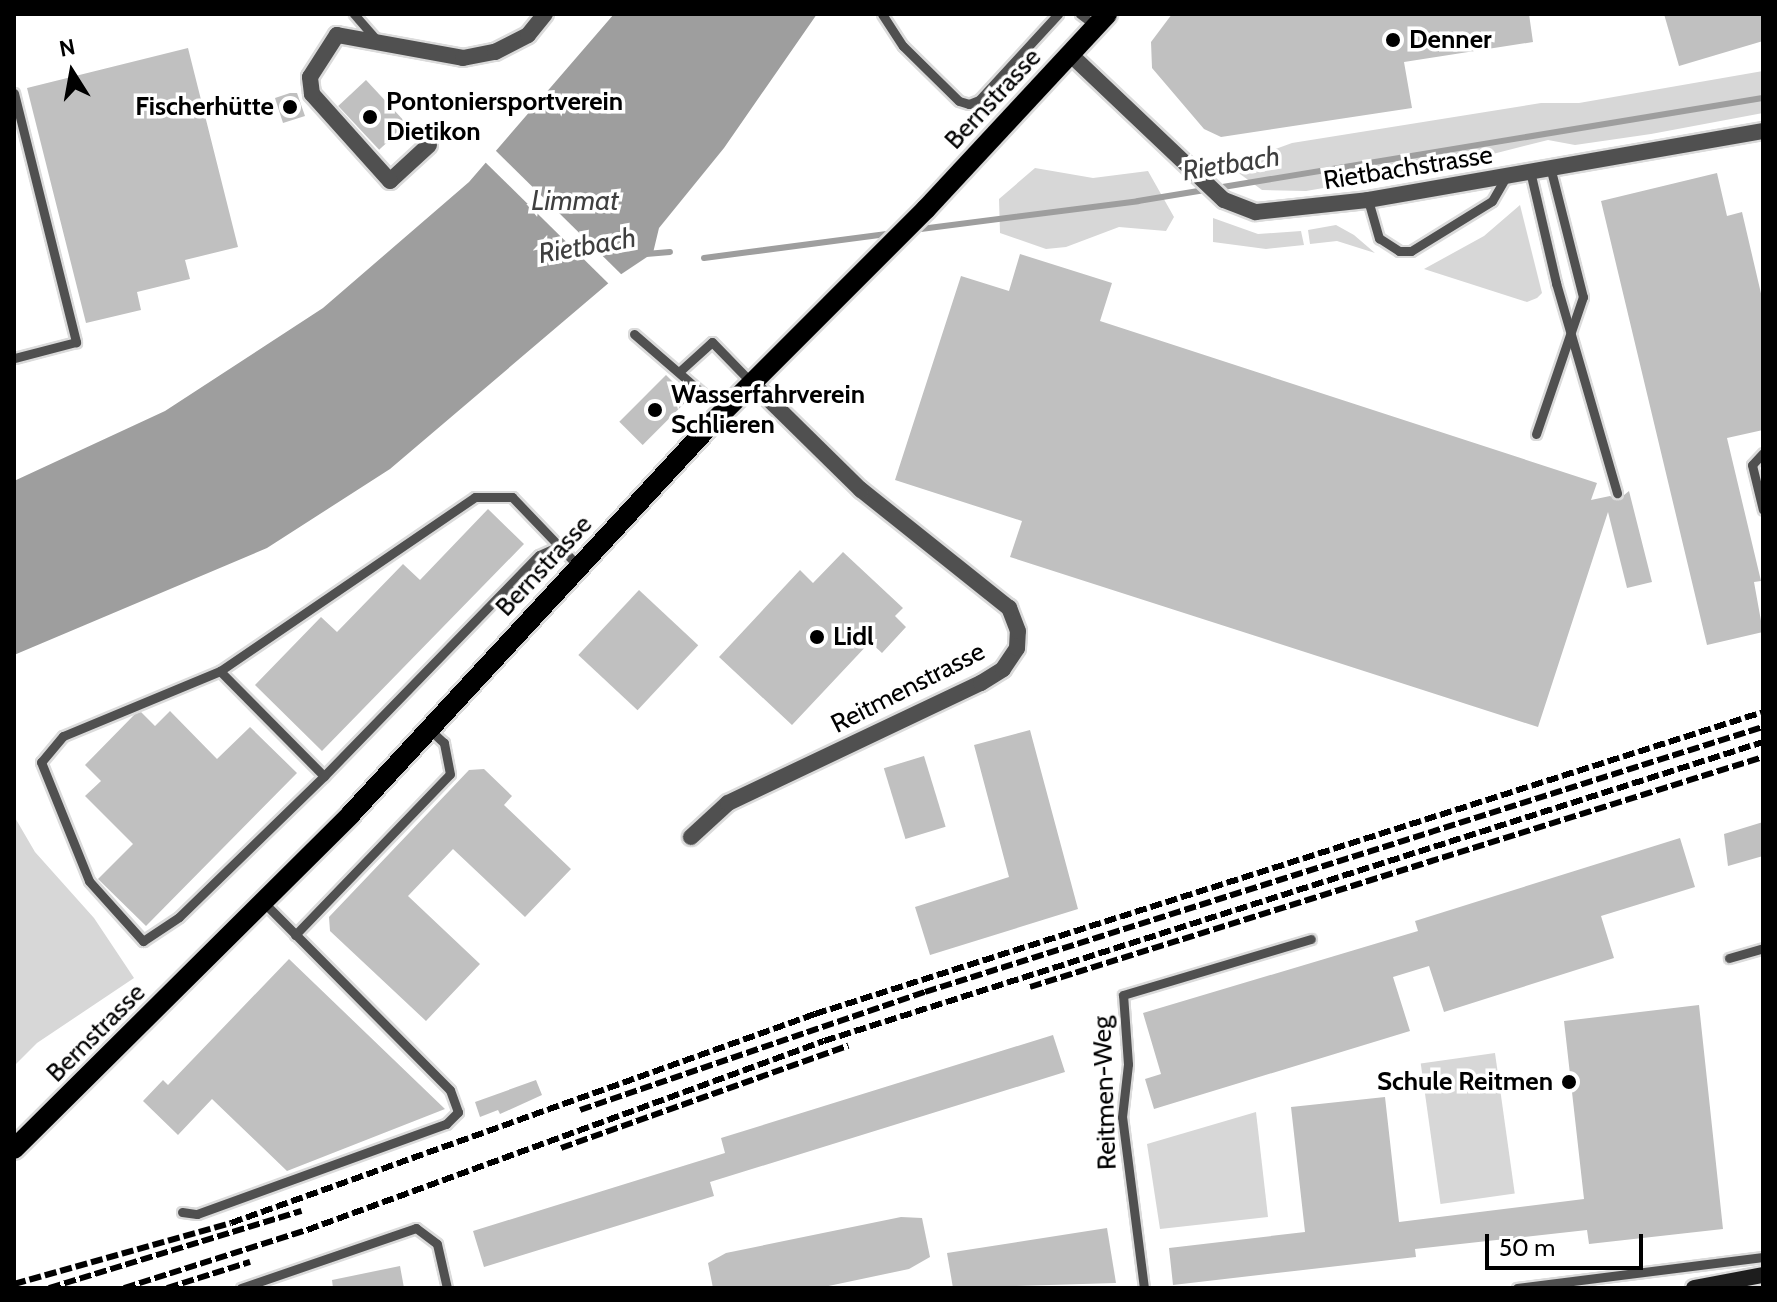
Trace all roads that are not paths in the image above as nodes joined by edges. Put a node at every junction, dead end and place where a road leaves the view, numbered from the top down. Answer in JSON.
{"nodes":[{"id":1,"x":354,"y":14,"type":"edge"},
{"id":2,"x":545,"y":14,"type":"edge"},
{"id":3,"x":882,"y":14,"type":"edge"},
{"id":4,"x":1058,"y":14,"type":"edge"},
{"id":5,"x":1094,"y":18,"type":"edge"},
{"id":6,"x":377,"y":40,"type":"junction"},
{"id":7,"x":1070,"y":54,"type":"junction"},
{"id":8,"x":14,"y":93,"type":"edge"},
{"id":9,"x":1763,"y":131,"type":"edge"},
{"id":10,"x":429,"y":145,"type":"dead end"},
{"id":11,"x":1550,"y":167,"type":"junction"},
{"id":12,"x":1530,"y":171,"type":"junction"},
{"id":13,"x":1506,"y":177,"type":"junction"},
{"id":14,"x":1368,"y":200,"type":"junction"},
{"id":15,"x":1572,"y":327,"type":"junction"},
{"id":16,"x":634,"y":334,"type":"dead end"},
{"id":17,"x":14,"y":358,"type":"edge"},
{"id":18,"x":680,"y":371,"type":"junction"},
{"id":19,"x":752,"y":383,"type":"junction"},
{"id":20,"x":728,"y":407,"type":"junction"},
{"id":21,"x":1536,"y":434,"type":"dead end"},
{"id":22,"x":1763,"y":453,"type":"edge"},
{"id":23,"x":1617,"y":493,"type":"dead end"},
{"id":24,"x":1763,"y":510,"type":"edge"},
{"id":25,"x":559,"y":546,"type":"junction"},
{"id":26,"x":579,"y":567,"type":"junction"},
{"id":27,"x":220,"y":671,"type":"junction"},
{"id":28,"x":428,"y":727,"type":"junction"},
{"id":29,"x":324,"y":776,"type":"junction"},
{"id":30,"x":691,"y":837,"type":"dead end"},
{"id":31,"x":263,"y":902,"type":"junction"},
{"id":32,"x":295,"y":935,"type":"junction"},
{"id":33,"x":1311,"y":939,"type":"dead end"},
{"id":34,"x":1763,"y":948,"type":"edge"},
{"id":35,"x":1729,"y":958,"type":"dead end"},
{"id":36,"x":14,"y":1149,"type":"edge"},
{"id":37,"x":182,"y":1212,"type":"dead end"},
{"id":38,"x":1763,"y":1257,"type":"edge"},
{"id":39,"x":1763,"y":1275,"type":"edge"},
{"id":40,"x":241,"y":1288,"type":"edge"},
{"id":41,"x":447,"y":1288,"type":"edge"},
{"id":42,"x":1144,"y":1288,"type":"edge"},
{"id":43,"x":1517,"y":1288,"type":"edge"},
{"id":44,"x":1694,"y":1288,"type":"edge"}],
"edges":[{"from":1,"to":6,"type":"lane"},
{"from":2,"to":6,"type":"street"},
{"from":3,"to":4,"type":"lane"},
{"from":5,"to":7,"type":"main road","name":"Bernstrasse"},
{"from":6,"to":10,"type":"street"},
{"from":7,"to":14,"type":"street","name":"Rietbachstrasse"},
{"from":7,"to":19,"type":"main road","name":"Bernstrasse"},
{"from":8,"to":17,"type":"lane"},
{"from":9,"to":11,"type":"street","name":"Rietbachstrasse"},
{"from":11,"to":12,"type":"street","name":"Rietbachstrasse"},
{"from":11,"to":15,"type":"lane"},
{"from":12,"to":13,"type":"street","name":"Rietbachstrasse"},
{"from":12,"to":15,"type":"lane"},
{"from":13,"to":14,"type":"street","name":"Rietbachstrasse"},
{"from":13,"to":14,"type":"lane"},
{"from":15,"to":21,"type":"lane"},
{"from":15,"to":23,"type":"lane"},
{"from":16,"to":18,"type":"lane"},
{"from":18,"to":19,"type":"lane"},
{"from":18,"to":20,"type":"lane"},
{"from":19,"to":20,"type":"main road","name":"Bernstrasse"},
{"from":19,"to":30,"type":"street","name":"Reitmenstrasse"},
{"from":20,"to":26,"type":"main road","name":"Bernstrasse"},
{"from":22,"to":24,"type":"lane"},
{"from":25,"to":26,"type":"lane"},
{"from":25,"to":27,"type":"lane"},
{"from":25,"to":29,"type":"lane"},
{"from":26,"to":28,"type":"main road","name":"Bernstrasse"},
{"from":27,"to":29,"type":"lane"},
{"from":27,"to":29,"type":"lane"},
{"from":28,"to":31,"type":"main road","name":"Bernstrasse"},
{"from":28,"to":32,"type":"lane"},
{"from":31,"to":32,"type":"lane"},
{"from":31,"to":36,"type":"main road","name":"Bernstrasse"},
{"from":32,"to":37,"type":"lane"},
{"from":33,"to":42,"type":"lane","name":"Reitmen-Weg"},
{"from":34,"to":35,"type":"lane"},
{"from":38,"to":43,"type":"lane"},
{"from":39,"to":44,"type":"main road"},
{"from":40,"to":41,"type":"lane"}]}
